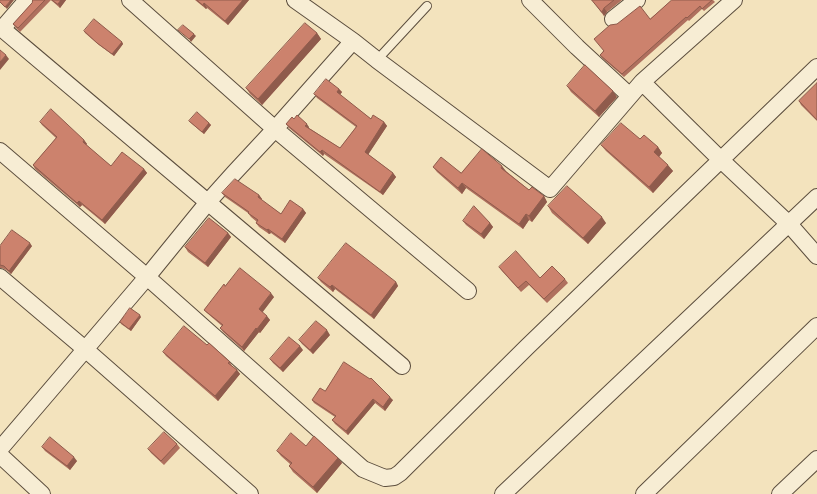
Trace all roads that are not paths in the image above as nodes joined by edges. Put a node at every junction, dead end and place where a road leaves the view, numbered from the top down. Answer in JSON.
{"nodes":[{"id":1,"x":27,"y":0,"type":"edge"},
{"id":2,"x":130,"y":0,"type":"edge"},
{"id":3,"x":295,"y":0,"type":"edge"},
{"id":4,"x":530,"y":0,"type":"edge"},
{"id":5,"x":637,"y":0,"type":"edge"},
{"id":6,"x":734,"y":0,"type":"edge"},
{"id":7,"x":426,"y":6,"type":"dead end"},
{"id":8,"x":613,"y":19,"type":"dead end"},
{"id":9,"x":1,"y":28,"type":"edge"},
{"id":10,"x":353,"y":41,"type":"junction"},
{"id":11,"x":377,"y":60,"type":"junction"},
{"id":12,"x":817,"y":67,"type":"edge"},
{"id":13,"x":642,"y":82,"type":"junction"},
{"id":14,"x":630,"y":96,"type":"junction"},
{"id":15,"x":275,"y":130,"type":"junction"},
{"id":16,"x":0,"y":151,"type":"edge"},
{"id":17,"x":721,"y":160,"type":"junction"},
{"id":18,"x":817,"y":197,"type":"edge"},
{"id":19,"x":208,"y":202,"type":"junction"},
{"id":20,"x":789,"y":224,"type":"junction"},
{"id":21,"x":817,"y":256,"type":"edge"},
{"id":22,"x":0,"y":277,"type":"edge"},
{"id":23,"x":147,"y":277,"type":"junction"},
{"id":24,"x":468,"y":291,"type":"dead end"},
{"id":25,"x":817,"y":326,"type":"edge"},
{"id":26,"x":85,"y":349,"type":"junction"},
{"id":27,"x":402,"y":366,"type":"dead end"},
{"id":28,"x":0,"y":449,"type":"edge"},
{"id":29,"x":0,"y":455,"type":"edge"},
{"id":30,"x":817,"y":459,"type":"edge"},
{"id":31,"x":42,"y":494,"type":"edge"},
{"id":32,"x":250,"y":494,"type":"edge"},
{"id":33,"x":503,"y":494,"type":"edge"},
{"id":34,"x":644,"y":494,"type":"edge"},
{"id":35,"x":780,"y":494,"type":"edge"}],
"edges":[{"from":1,"to":9,"type":"street"},
{"from":2,"to":15,"type":"street"},
{"from":3,"to":10,"type":"street"},
{"from":4,"to":14,"type":"street"},
{"from":5,"to":8,"type":"street"},
{"from":6,"to":13,"type":"street"},
{"from":7,"to":11,"type":"lane"},
{"from":9,"to":19,"type":"street"},
{"from":10,"to":11,"type":"street"},
{"from":10,"to":15,"type":"street"},
{"from":11,"to":14,"type":"street"},
{"from":12,"to":17,"type":"street"},
{"from":13,"to":14,"type":"street"},
{"from":13,"to":17,"type":"street"},
{"from":15,"to":19,"type":"street"},
{"from":15,"to":24,"type":"street"},
{"from":16,"to":23,"type":"street"},
{"from":17,"to":20,"type":"street"},
{"from":17,"to":23,"type":"street"},
{"from":18,"to":20,"type":"street"},
{"from":19,"to":23,"type":"street"},
{"from":19,"to":27,"type":"street"},
{"from":20,"to":21,"type":"street"},
{"from":20,"to":33,"type":"street"},
{"from":22,"to":26,"type":"street"},
{"from":23,"to":26,"type":"street"},
{"from":25,"to":34,"type":"street"},
{"from":26,"to":28,"type":"street"},
{"from":26,"to":32,"type":"street"},
{"from":29,"to":31,"type":"street"},
{"from":30,"to":35,"type":"street"}]}
